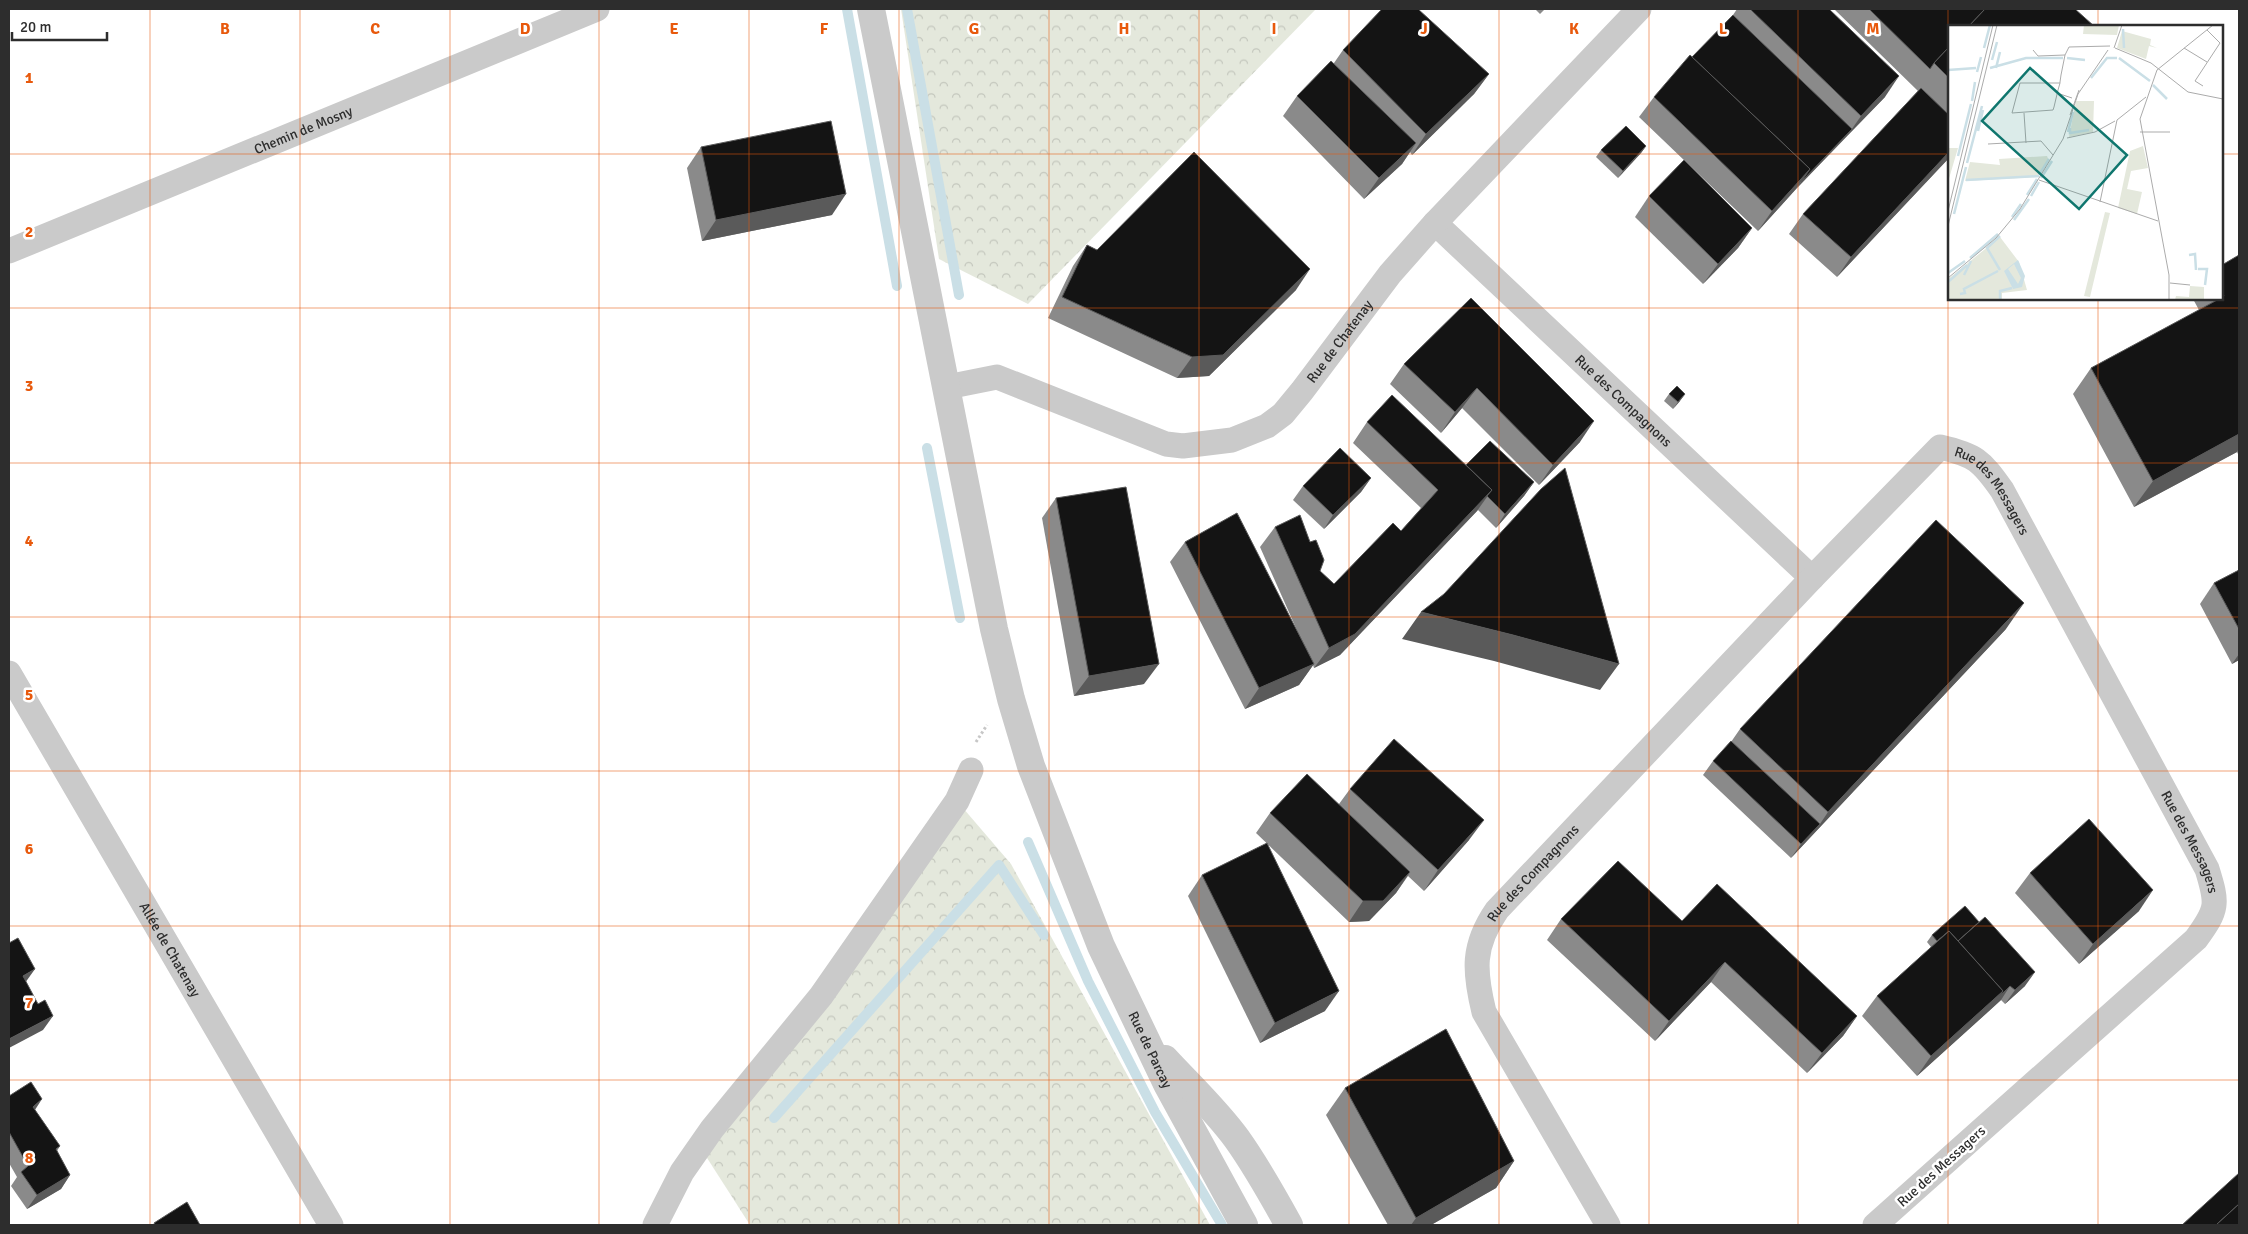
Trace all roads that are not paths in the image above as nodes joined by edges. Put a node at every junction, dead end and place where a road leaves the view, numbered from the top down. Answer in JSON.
{"nodes":[{"id":1,"x":597,"y":9,"type":"edge"},
{"id":2,"x":871,"y":9,"type":"edge"},
{"id":3,"x":1639,"y":9,"type":"edge"},
{"id":4,"x":1434,"y":223,"type":"junction"},
{"id":5,"x":9,"y":251,"type":"edge"},
{"id":6,"x":946,"y":387,"type":"junction"},
{"id":7,"x":1940,"y":447,"type":"joint"},
{"id":8,"x":1812,"y":578,"type":"junction"},
{"id":9,"x":9,"y":673,"type":"edge"},
{"id":10,"x":970,"y":770,"type":"road end"},
{"id":11,"x":1138,"y":1020,"type":"junction"},
{"id":12,"x":1226,"y":1190,"type":"junction"},
{"id":13,"x":331,"y":1225,"type":"edge"},
{"id":14,"x":655,"y":1225,"type":"edge"},
{"id":15,"x":1244,"y":1225,"type":"edge"},
{"id":16,"x":1254,"y":1225,"type":"edge"},
{"id":17,"x":1289,"y":1225,"type":"edge"},
{"id":18,"x":1608,"y":1225,"type":"edge"},
{"id":19,"x":1875,"y":1225,"type":"edge"}],
"edges":[{"from":1,"to":5,"type":"street","name":"Chemin de Mosny"},
{"from":2,"to":6,"type":"street"},
{"from":3,"to":4,"type":"street","name":"Rue de Chatenay"},
{"from":4,"to":6,"type":"street","name":"Rue de Chatenay"},
{"from":4,"to":8,"type":"street","name":"Rue des Compagnons"},
{"from":6,"to":11,"type":"street"},
{"from":7,"to":8,"type":"street","name":"Rue des Compagnons"},
{"from":7,"to":19,"type":"street","name":"Rue des Messagers"},
{"from":8,"to":18,"type":"street","name":"Rue des Compagnons"},
{"from":9,"to":13,"type":"street","name":"Allée de Chatenay"},
{"from":10,"to":14,"type":"street"},
{"from":11,"to":12,"type":"street","name":"Rue de Parcay"},
{"from":11,"to":17,"type":"street","name":"Rue de Parcay"},
{"from":12,"to":15,"type":"street","name":"Rue de Parcay"},
{"from":12,"to":16,"type":"street"}]}
